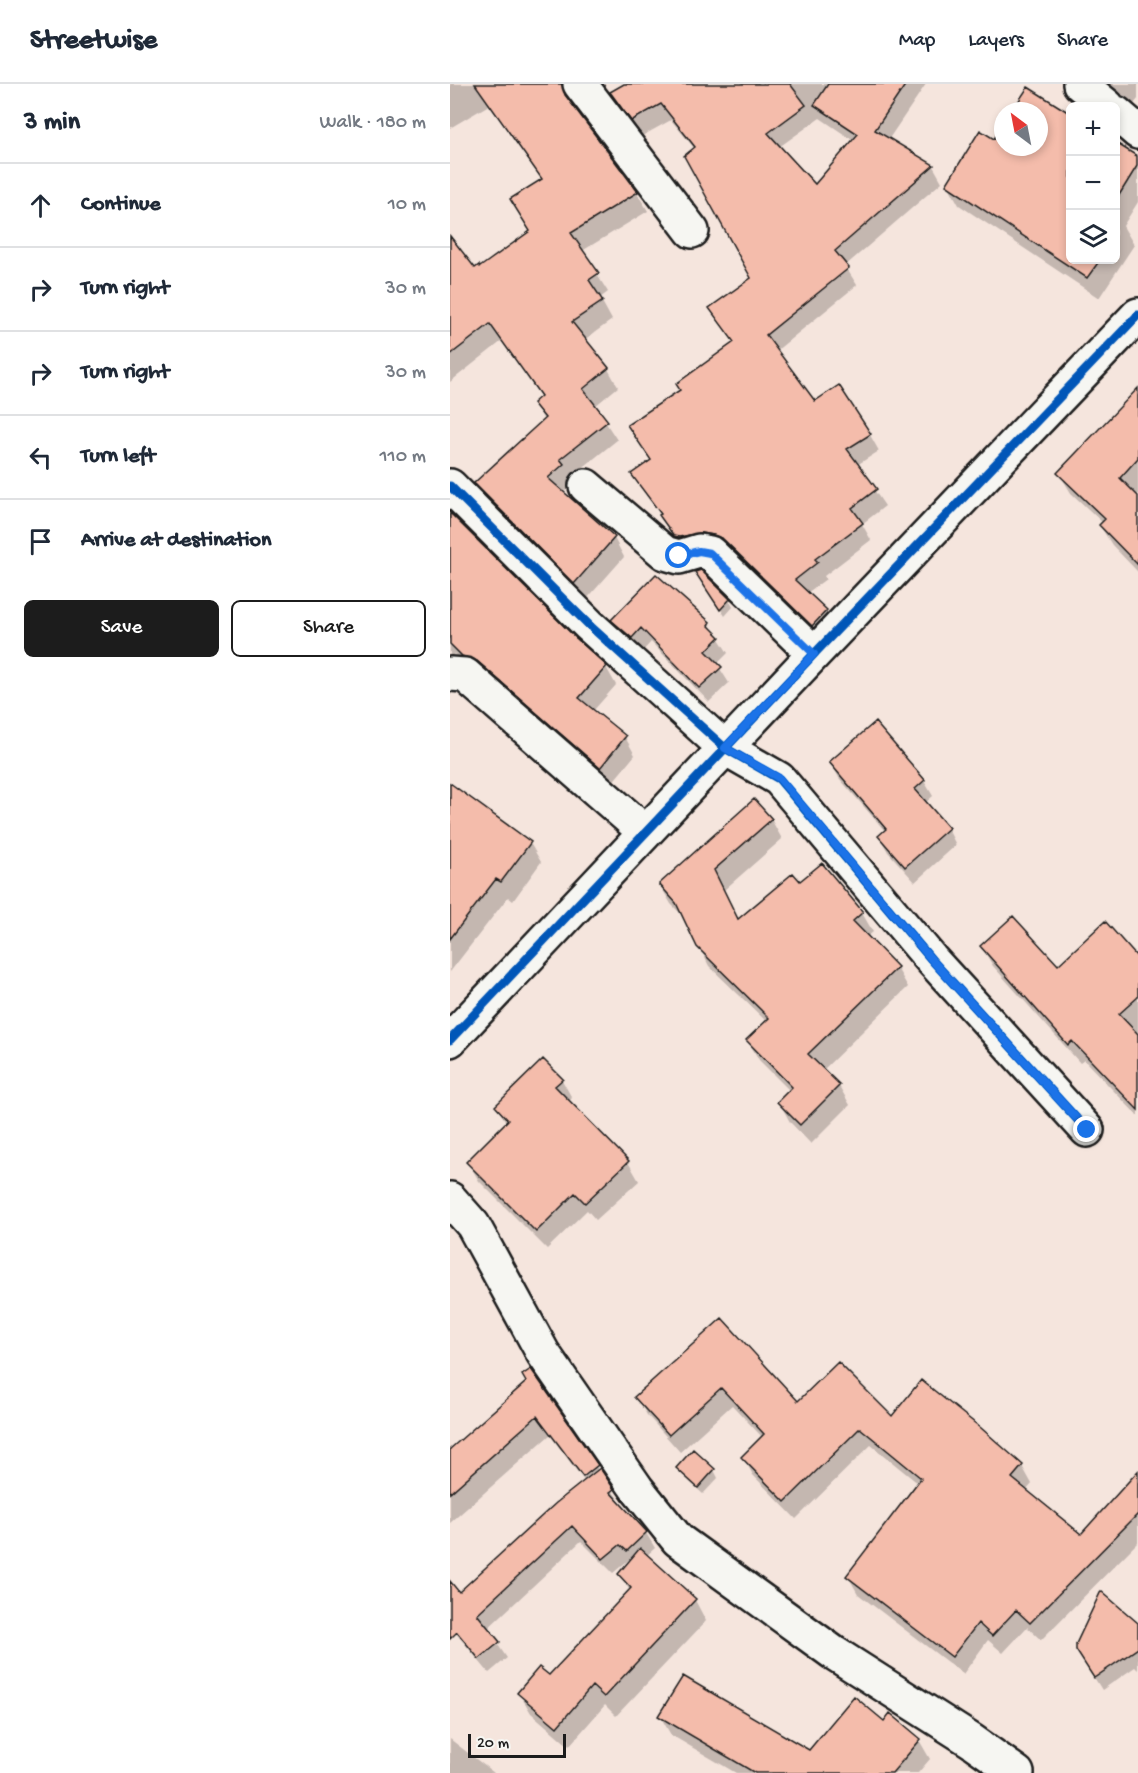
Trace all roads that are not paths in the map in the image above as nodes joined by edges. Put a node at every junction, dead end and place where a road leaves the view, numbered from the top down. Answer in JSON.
{"nodes":[{"id":1,"x":580,"y":84,"type":"edge"},
{"id":2,"x":1080,"y":84,"type":"edge"},
{"id":3,"x":1102,"y":102,"type":"edge"},
{"id":4,"x":1120,"y":117,"type":"edge"},
{"id":5,"x":1138,"y":132,"type":"edge"},
{"id":6,"x":692,"y":231,"type":"dead end"},
{"id":7,"x":1138,"y":315,"type":"edge"},
{"id":8,"x":450,"y":486,"type":"edge"},
{"id":9,"x":586,"y":486,"type":"dead end"},
{"id":10,"x":814,"y":654,"type":"junction"},
{"id":11,"x":450,"y":674,"type":"edge"},
{"id":12,"x":725,"y":748,"type":"junction"},
{"id":13,"x":645,"y":832,"type":"junction"},
{"id":14,"x":450,"y":1040,"type":"edge"},
{"id":15,"x":1087,"y":1130,"type":"dead end"},
{"id":16,"x":450,"y":1199,"type":"edge"},
{"id":17,"x":1017,"y":1773,"type":"edge"}],
"edges":[{"from":1,"to":6,"type":"street"},
{"from":2,"to":3,"type":"street"},
{"from":4,"to":5,"type":"street"},
{"from":7,"to":10,"type":"street"},
{"from":8,"to":12,"type":"street"},
{"from":9,"to":10,"type":"street"},
{"from":10,"to":12,"type":"street"},
{"from":11,"to":13,"type":"street"},
{"from":12,"to":13,"type":"street"},
{"from":12,"to":15,"type":"street"},
{"from":13,"to":14,"type":"street"},
{"from":16,"to":17,"type":"street"}]}
